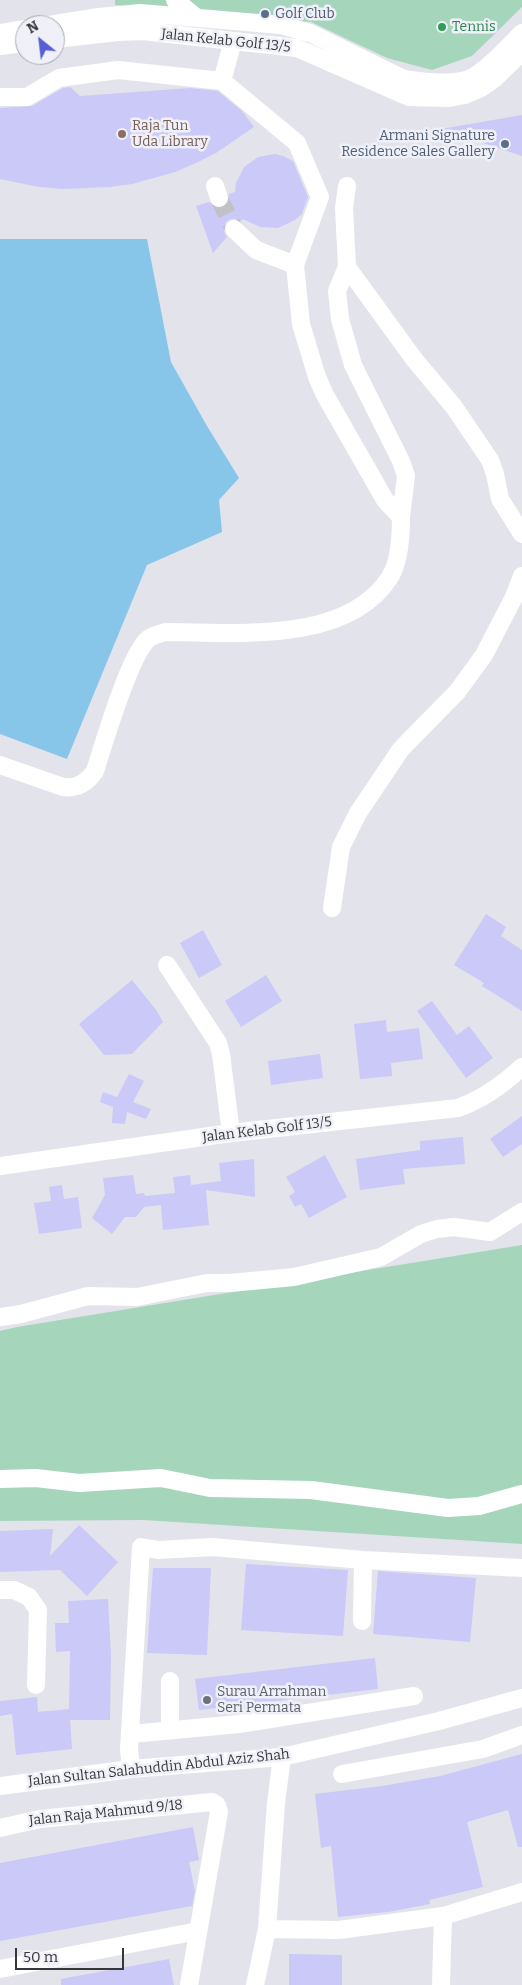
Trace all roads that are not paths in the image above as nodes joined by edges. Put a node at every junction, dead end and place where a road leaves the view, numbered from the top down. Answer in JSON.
{"nodes":[{"id":1,"x":175,"y":0,"type":"edge"},
{"id":2,"x":137,"y":4,"type":"edge"},
{"id":3,"x":157,"y":7,"type":"edge"},
{"id":4,"x":197,"y":18,"type":"junction"},
{"id":5,"x":65,"y":23,"type":"edge"},
{"id":6,"x":15,"y":31,"type":"edge"},
{"id":7,"x":142,"y":31,"type":"junction"},
{"id":8,"x":0,"y":33,"type":"edge"},
{"id":9,"x":522,"y":33,"type":"edge"},
{"id":10,"x":162,"y":34,"type":"junction"},
{"id":11,"x":65,"y":39,"type":"edge"},
{"id":12,"x":233,"y":41,"type":"junction"},
{"id":13,"x":15,"y":44,"type":"edge"},
{"id":14,"x":0,"y":46,"type":"edge"},
{"id":15,"x":522,"y":52,"type":"edge"},
{"id":16,"x":222,"y":81,"type":"junction"},
{"id":17,"x":0,"y":98,"type":"edge"},
{"id":18,"x":347,"y":186,"type":"dead end"},
{"id":19,"x":234,"y":229,"type":"tunnel mouth"},
{"id":20,"x":295,"y":265,"type":"junction"},
{"id":21,"x":347,"y":267,"type":"junction"},
{"id":22,"x":400,"y":517,"type":"junction"},
{"id":23,"x":522,"y":534,"type":"edge"},
{"id":24,"x":522,"y":576,"type":"edge"},
{"id":25,"x":0,"y":765,"type":"edge"},
{"id":26,"x":332,"y":908,"type":"dead end"},
{"id":27,"x":168,"y":964,"type":"dead end"},
{"id":28,"x":522,"y":1067,"type":"edge"},
{"id":29,"x":231,"y":1133,"type":"junction"},
{"id":30,"x":0,"y":1166,"type":"edge"},
{"id":31,"x":522,"y":1212,"type":"edge"},
{"id":32,"x":0,"y":1316,"type":"edge"},
{"id":33,"x":0,"y":1479,"type":"edge"},
{"id":34,"x":522,"y":1494,"type":"edge"},
{"id":35,"x":364,"y":1560,"type":"junction"},
{"id":36,"x":522,"y":1568,"type":"edge"},
{"id":37,"x":0,"y":1590,"type":"edge"},
{"id":38,"x":362,"y":1621,"type":"dead end"},
{"id":39,"x":170,"y":1681,"type":"dead end"},
{"id":40,"x":36,"y":1684,"type":"dead end"},
{"id":41,"x":414,"y":1696,"type":"dead end"},
{"id":42,"x":522,"y":1698,"type":"edge"},
{"id":43,"x":170,"y":1730,"type":"junction"},
{"id":44,"x":132,"y":1734,"type":"junction"},
{"id":45,"x":522,"y":1735,"type":"edge"},
{"id":46,"x":282,"y":1757,"type":"junction"},
{"id":47,"x":131,"y":1770,"type":"junction"},
{"id":48,"x":342,"y":1774,"type":"dead end"},
{"id":49,"x":0,"y":1786,"type":"edge"},
{"id":50,"x":0,"y":1828,"type":"edge"},
{"id":51,"x":522,"y":1892,"type":"edge"},
{"id":52,"x":443,"y":1916,"type":"junction"},
{"id":53,"x":267,"y":1929,"type":"junction"},
{"id":54,"x":198,"y":1931,"type":"junction"},
{"id":55,"x":0,"y":1969,"type":"edge"},
{"id":56,"x":189,"y":1985,"type":"edge"},
{"id":57,"x":255,"y":1985,"type":"edge"},
{"id":58,"x":441,"y":1985,"type":"edge"}],
"edges":[{"from":1,"to":4,"type":"street"},
{"from":2,"to":3,"type":"street"},
{"from":2,"to":5,"type":"street"},
{"from":2,"to":7,"type":"street"},
{"from":3,"to":4,"type":"street"},
{"from":3,"to":10,"type":"street"},
{"from":4,"to":9,"type":"street"},
{"from":6,"to":8,"type":"street"},
{"from":7,"to":10,"type":"street","name":"Jalan Kelab Golf 13/5"},
{"from":7,"to":11,"type":"street","name":"Jalan Kelab Golf 13/5"},
{"from":10,"to":12,"type":"street","name":"Jalan Kelab Golf 13/5"},
{"from":12,"to":15,"type":"street","name":"Jalan Kelab Golf 13/5"},
{"from":12,"to":16,"type":"street"},
{"from":13,"to":14,"type":"street"},
{"from":16,"to":17,"type":"street"},
{"from":16,"to":20,"type":"street"},
{"from":18,"to":21,"type":"street"},
{"from":19,"to":20,"type":"street"},
{"from":20,"to":22,"type":"street"},
{"from":21,"to":22,"type":"street"},
{"from":21,"to":23,"type":"street"},
{"from":22,"to":25,"type":"street"},
{"from":24,"to":26,"type":"street"},
{"from":27,"to":29,"type":"street"},
{"from":28,"to":29,"type":"street","name":"Jalan Kelab Golf 13/5"},
{"from":29,"to":30,"type":"street","name":"Jalan Kelab Golf 13/5"},
{"from":31,"to":32,"type":"street"},
{"from":33,"to":34,"type":"street"},
{"from":35,"to":36,"type":"street"},
{"from":35,"to":38,"type":"street"},
{"from":35,"to":44,"type":"street"},
{"from":37,"to":40,"type":"street"},
{"from":39,"to":43,"type":"street"},
{"from":41,"to":43,"type":"street"},
{"from":42,"to":46,"type":"street","name":"Jalan Sultan Salahuddin Abdul Aziz Shah"},
{"from":43,"to":44,"type":"street"},
{"from":44,"to":47,"type":"street"},
{"from":45,"to":48,"type":"street"},
{"from":46,"to":47,"type":"street","name":"Jalan Sultan Salahuddin Abdul Aziz Shah"},
{"from":46,"to":53,"type":"street"},
{"from":47,"to":49,"type":"street","name":"Jalan Sultan Salahuddin Abdul Aziz Shah"},
{"from":50,"to":54,"type":"street","name":"Jalan Raja Mahmud 9/18"},
{"from":51,"to":52,"type":"street"},
{"from":52,"to":53,"type":"street"},
{"from":52,"to":58,"type":"street"},
{"from":53,"to":57,"type":"street"},
{"from":54,"to":55,"type":"street"},
{"from":54,"to":56,"type":"street"}]}
